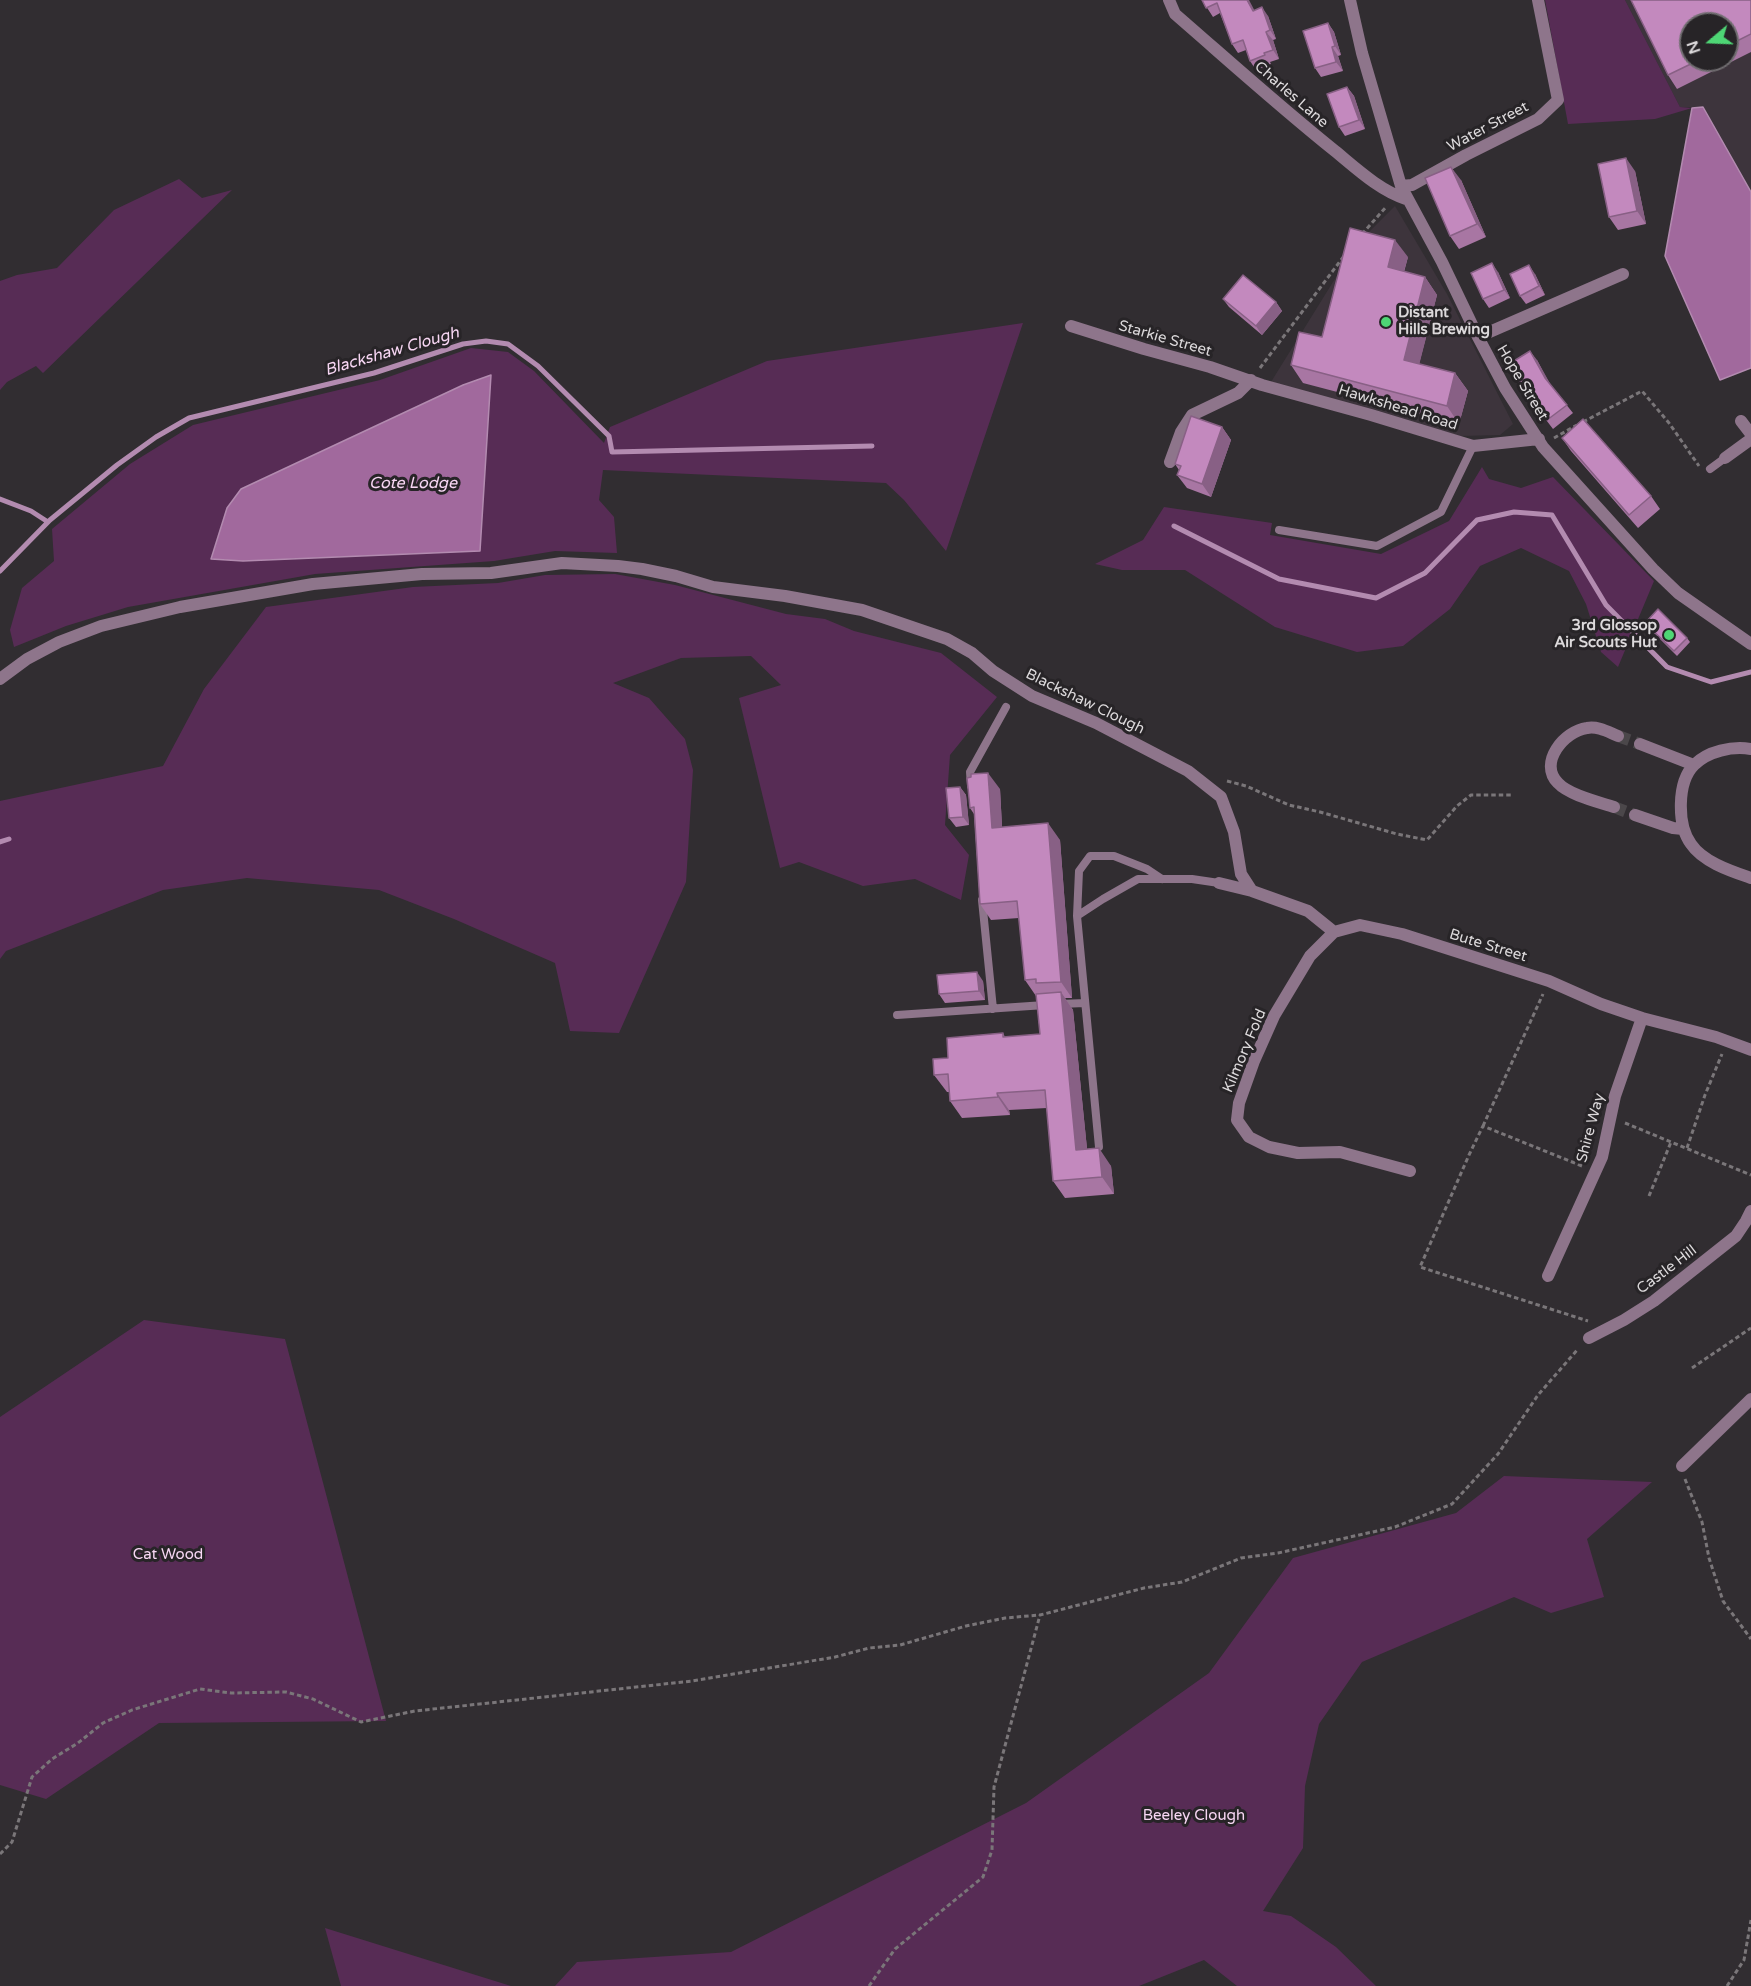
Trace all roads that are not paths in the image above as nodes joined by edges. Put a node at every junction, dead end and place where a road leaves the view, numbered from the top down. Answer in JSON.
{"nodes":[{"id":1,"x":1169,"y":0,"type":"edge"},
{"id":2,"x":1350,"y":0,"type":"edge"},
{"id":3,"x":1538,"y":0,"type":"edge"},
{"id":4,"x":1401,"y":194,"type":"junction"},
{"id":5,"x":1623,"y":274,"type":"dead end"},
{"id":6,"x":1071,"y":326,"type":"dead end"},
{"id":7,"x":1478,"y":337,"type":"junction"},
{"id":8,"x":1251,"y":380,"type":"junction"},
{"id":9,"x":1741,"y":421,"type":"dead end"},
{"id":10,"x":1751,"y":434,"type":"edge"},
{"id":11,"x":1751,"y":439,"type":"edge"},
{"id":12,"x":1541,"y":443,"type":"junction"},
{"id":13,"x":1473,"y":446,"type":"junction"},
{"id":14,"x":1725,"y":458,"type":"joint"},
{"id":15,"x":1170,"y":462,"type":"dead end"},
{"id":16,"x":1710,"y":469,"type":"road end"},
{"id":17,"x":1279,"y":530,"type":"dead end"},
{"id":18,"x":1751,"y":645,"type":"edge"},
{"id":19,"x":0,"y":679,"type":"edge"},
{"id":20,"x":1006,"y":707,"type":"dead end"},
{"id":21,"x":1618,"y":736,"type":"tunnel mouth"},
{"id":22,"x":1640,"y":744,"type":"tunnel mouth"},
{"id":23,"x":1751,"y":749,"type":"edge"},
{"id":24,"x":1694,"y":765,"type":"junction"},
{"id":25,"x":972,"y":796,"type":"edge"},
{"id":26,"x":1614,"y":807,"type":"tunnel mouth"},
{"id":27,"x":1635,"y":814,"type":"tunnel mouth"},
{"id":28,"x":1683,"y":829,"type":"junction"},
{"id":29,"x":1751,"y":878,"type":"edge"},
{"id":30,"x":1162,"y":879,"type":"junction"},
{"id":31,"x":1220,"y":883,"type":"joint"},
{"id":32,"x":981,"y":891,"type":"edge"},
{"id":33,"x":1252,"y":891,"type":"junction"},
{"id":34,"x":1077,"y":916,"type":"junction"},
{"id":35,"x":1334,"y":932,"type":"junction"},
{"id":36,"x":1085,"y":1003,"type":"junction"},
{"id":37,"x":993,"y":1009,"type":"junction"},
{"id":38,"x":897,"y":1015,"type":"dead end"},
{"id":39,"x":1642,"y":1018,"type":"junction"},
{"id":40,"x":1751,"y":1050,"type":"edge"},
{"id":41,"x":1099,"y":1147,"type":"edge"},
{"id":42,"x":1410,"y":1171,"type":"dead end"},
{"id":43,"x":1751,"y":1210,"type":"edge"},
{"id":44,"x":1548,"y":1276,"type":"dead end"},
{"id":45,"x":1589,"y":1338,"type":"road end"},
{"id":46,"x":1751,"y":1399,"type":"edge"},
{"id":47,"x":1682,"y":1466,"type":"road end"}],
"edges":[{"from":1,"to":4,"type":"street","name":"Charles Lane"},
{"from":2,"to":4,"type":"street","name":"Hope Street"},
{"from":3,"to":4,"type":"street","name":"Water Street"},
{"from":4,"to":7,"type":"street","name":"Hope Street"},
{"from":5,"to":7,"type":"street"},
{"from":6,"to":8,"type":"street","name":"Starkie Street"},
{"from":7,"to":12,"type":"street","name":"Hope Street"},
{"from":8,"to":13,"type":"street","name":"Hawkshead Road"},
{"from":8,"to":15,"type":"street"},
{"from":9,"to":10,"type":"street"},
{"from":11,"to":14,"type":"street"},
{"from":12,"to":13,"type":"street","name":"Hawkshead Road"},
{"from":12,"to":18,"type":"street","name":"Hope Street"},
{"from":13,"to":17,"type":"lane"},
{"from":14,"to":16,"type":"lane"},
{"from":19,"to":33,"type":"street","name":"Blackshaw Clough"},
{"from":20,"to":25,"type":"lane"},
{"from":21,"to":26,"type":"street"},
{"from":22,"to":24,"type":"street"},
{"from":23,"to":24,"type":"street"},
{"from":24,"to":28,"type":"street"},
{"from":27,"to":28,"type":"street"},
{"from":28,"to":29,"type":"street"},
{"from":30,"to":31,"type":"lane"},
{"from":30,"to":34,"type":"lane"},
{"from":30,"to":34,"type":"lane"},
{"from":31,"to":33,"type":"street"},
{"from":32,"to":37,"type":"lane"},
{"from":33,"to":35,"type":"street"},
{"from":34,"to":36,"type":"lane"},
{"from":35,"to":39,"type":"street","name":"Bute Street"},
{"from":35,"to":42,"type":"street","name":"Kilmory Fold"},
{"from":36,"to":37,"type":"lane"},
{"from":36,"to":41,"type":"lane"},
{"from":37,"to":38,"type":"lane"},
{"from":39,"to":40,"type":"street","name":"Bute Street"},
{"from":39,"to":44,"type":"street","name":"Shire Way"},
{"from":43,"to":45,"type":"street","name":"Castle Hill"},
{"from":46,"to":47,"type":"street"}]}
